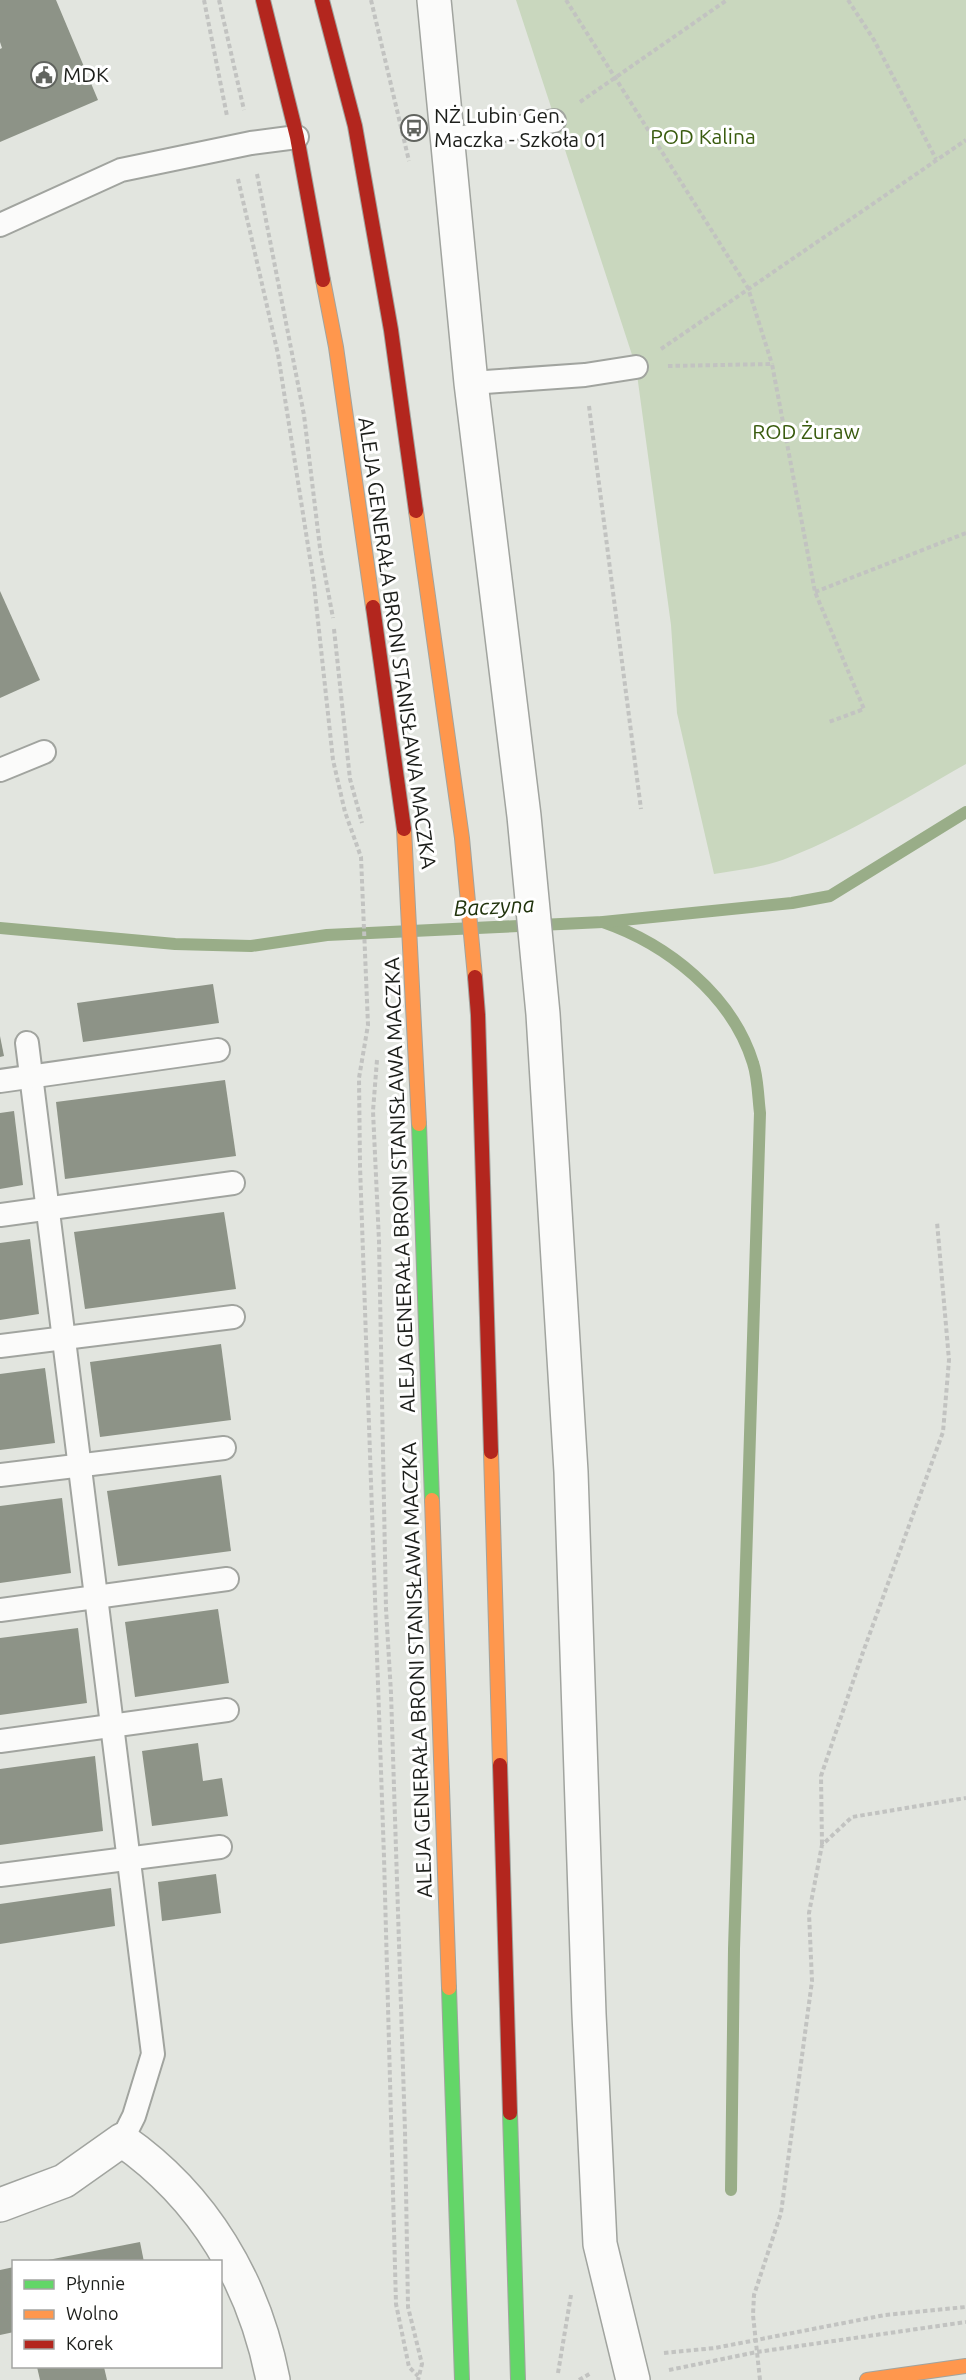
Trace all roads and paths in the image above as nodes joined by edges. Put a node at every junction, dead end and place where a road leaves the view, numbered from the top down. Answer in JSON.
{"nodes":[{"id":1,"x":204,"y":0,"type":"edge"},
{"id":2,"x":219,"y":0,"type":"edge"},
{"id":3,"x":263,"y":0,"type":"edge"},
{"id":4,"x":322,"y":0,"type":"edge"},
{"id":5,"x":434,"y":0,"type":"edge"},
{"id":6,"x":566,"y":0,"type":"edge"},
{"id":7,"x":727,"y":0,"type":"edge"},
{"id":8,"x":848,"y":0,"type":"edge"},
{"id":9,"x":615,"y":75,"type":"junction"},
{"id":10,"x":554,"y":121,"type":"joint"},
{"id":11,"x":297,"y":137,"type":"junction"},
{"id":12,"x":447,"y":140,"type":"junction"},
{"id":13,"x":966,"y":140,"type":"edge"},
{"id":14,"x":241,"y":145,"type":"junction"},
{"id":15,"x":936,"y":160,"type":"junction"},
{"id":16,"x":0,"y":225,"type":"edge"},
{"id":17,"x":748,"y":288,"type":"junction"},
{"id":18,"x":772,"y":364,"type":"junction"},
{"id":19,"x":636,"y":367,"type":"junction"},
{"id":20,"x":585,"y":375,"type":"junction"},
{"id":21,"x":471,"y":383,"type":"junction"},
{"id":22,"x":966,"y":534,"type":"edge"},
{"id":23,"x":815,"y":592,"type":"junction"},
{"id":24,"x":829,"y":722,"type":"dead end"},
{"id":25,"x":44,"y":752,"type":"dead end"},
{"id":26,"x":0,"y":770,"type":"edge"},
{"id":27,"x":641,"y":809,"type":"dead end"},
{"id":28,"x":366,"y":833,"type":"dead end"},
{"id":29,"x":27,"y":1043,"type":"dead end"},
{"id":30,"x":218,"y":1050,"type":"dead end"},
{"id":31,"x":377,"y":1052,"type":"dead end"},
{"id":32,"x":31,"y":1077,"type":"junction"},
{"id":33,"x":0,"y":1081,"type":"edge"},
{"id":34,"x":233,"y":1184,"type":"dead end"},
{"id":35,"x":47,"y":1209,"type":"junction"},
{"id":36,"x":0,"y":1215,"type":"edge"},
{"id":37,"x":937,"y":1222,"type":"dead end"},
{"id":38,"x":233,"y":1317,"type":"dead end"},
{"id":39,"x":63,"y":1338,"type":"junction"},
{"id":40,"x":0,"y":1346,"type":"edge"},
{"id":41,"x":224,"y":1448,"type":"dead end"},
{"id":42,"x":80,"y":1466,"type":"junction"},
{"id":43,"x":0,"y":1475,"type":"edge"},
{"id":44,"x":227,"y":1579,"type":"dead end"},
{"id":45,"x":96,"y":1596,"type":"junction"},
{"id":46,"x":0,"y":1610,"type":"edge"},
{"id":47,"x":227,"y":1710,"type":"dead end"},
{"id":48,"x":112,"y":1726,"type":"junction"},
{"id":49,"x":0,"y":1741,"type":"edge"},
{"id":50,"x":966,"y":1798,"type":"edge"},
{"id":51,"x":822,"y":1845,"type":"junction"},
{"id":52,"x":220,"y":1847,"type":"dead end"},
{"id":53,"x":129,"y":1859,"type":"junction"},
{"id":54,"x":0,"y":1875,"type":"edge"},
{"id":55,"x":122,"y":2140,"type":"junction"},
{"id":56,"x":0,"y":2205,"type":"edge"},
{"id":57,"x":572,"y":2289,"type":"dead end"},
{"id":58,"x":966,"y":2307,"type":"edge"},
{"id":59,"x":966,"y":2322,"type":"edge"},
{"id":60,"x":756,"y":2338,"type":"junction"},
{"id":61,"x":757,"y":2352,"type":"junction"},
{"id":62,"x":966,"y":2367,"type":"edge"},
{"id":63,"x":630,"y":2372,"type":"edge"},
{"id":64,"x":418,"y":2378,"type":"edge"},
{"id":65,"x":273,"y":2380,"type":"edge"},
{"id":66,"x":462,"y":2380,"type":"edge"},
{"id":67,"x":518,"y":2380,"type":"edge"},
{"id":68,"x":557,"y":2380,"type":"edge"},
{"id":69,"x":579,"y":2380,"type":"edge"},
{"id":70,"x":760,"y":2380,"type":"edge"},
{"id":71,"x":867,"y":2380,"type":"edge"}],
"edges":[{"from":1,"to":14,"type":"path"},
{"from":2,"to":14,"type":"path"},
{"from":3,"to":11,"type":"main road","name":"ALEJA GENERAŁA BRONI STANISŁAWA MACZKA"},
{"from":4,"to":67,"type":"main road","name":"ALEJA GENERAŁA BRONI STANISŁAWA MACZKA"},
{"from":5,"to":12,"type":"street"},
{"from":6,"to":9,"type":"path"},
{"from":7,"to":9,"type":"path"},
{"from":8,"to":15,"type":"path"},
{"from":9,"to":10,"type":"path"},
{"from":9,"to":17,"type":"path"},
{"from":10,"to":12,"type":"lane"},
{"from":11,"to":14,"type":"lane"},
{"from":11,"to":66,"type":"main road","name":"ALEJA GENERAŁA BRONI STANISŁAWA MACZKA"},
{"from":12,"to":21,"type":"street"},
{"from":13,"to":15,"type":"path"},
{"from":14,"to":16,"type":"lane"},
{"from":14,"to":28,"type":"path"},
{"from":14,"to":64,"type":"path"},
{"from":15,"to":17,"type":"path"},
{"from":17,"to":18,"type":"path"},
{"from":17,"to":19,"type":"path"},
{"from":18,"to":19,"type":"path"},
{"from":18,"to":23,"type":"path"},
{"from":19,"to":20,"type":"lane"},
{"from":20,"to":21,"type":"lane"},
{"from":20,"to":27,"type":"path"},
{"from":21,"to":63,"type":"street"},
{"from":22,"to":23,"type":"path"},
{"from":23,"to":24,"type":"path"},
{"from":25,"to":26,"type":"lane"},
{"from":29,"to":32,"type":"lane"},
{"from":30,"to":32,"type":"lane"},
{"from":31,"to":64,"type":"path"},
{"from":32,"to":33,"type":"lane"},
{"from":32,"to":35,"type":"lane"},
{"from":34,"to":35,"type":"lane"},
{"from":35,"to":36,"type":"lane"},
{"from":35,"to":39,"type":"lane"},
{"from":37,"to":51,"type":"path"},
{"from":38,"to":39,"type":"lane"},
{"from":39,"to":40,"type":"lane"},
{"from":39,"to":42,"type":"lane"},
{"from":41,"to":42,"type":"lane"},
{"from":42,"to":43,"type":"lane"},
{"from":42,"to":45,"type":"lane"},
{"from":44,"to":45,"type":"lane"},
{"from":45,"to":46,"type":"lane"},
{"from":45,"to":48,"type":"lane"},
{"from":47,"to":48,"type":"lane"},
{"from":48,"to":49,"type":"lane"},
{"from":48,"to":53,"type":"lane"},
{"from":50,"to":51,"type":"path"},
{"from":51,"to":60,"type":"path"},
{"from":52,"to":53,"type":"lane"},
{"from":53,"to":54,"type":"lane"},
{"from":53,"to":55,"type":"lane"},
{"from":55,"to":56,"type":"street"},
{"from":55,"to":65,"type":"street"},
{"from":57,"to":68,"type":"path"},
{"from":58,"to":60,"type":"path"},
{"from":59,"to":61,"type":"path"},
{"from":60,"to":61,"type":"path"},
{"from":60,"to":63,"type":"path"},
{"from":61,"to":63,"type":"path"},
{"from":61,"to":70,"type":"path"},
{"from":62,"to":71,"type":"main road"},
{"from":63,"to":69,"type":"path"}]}
